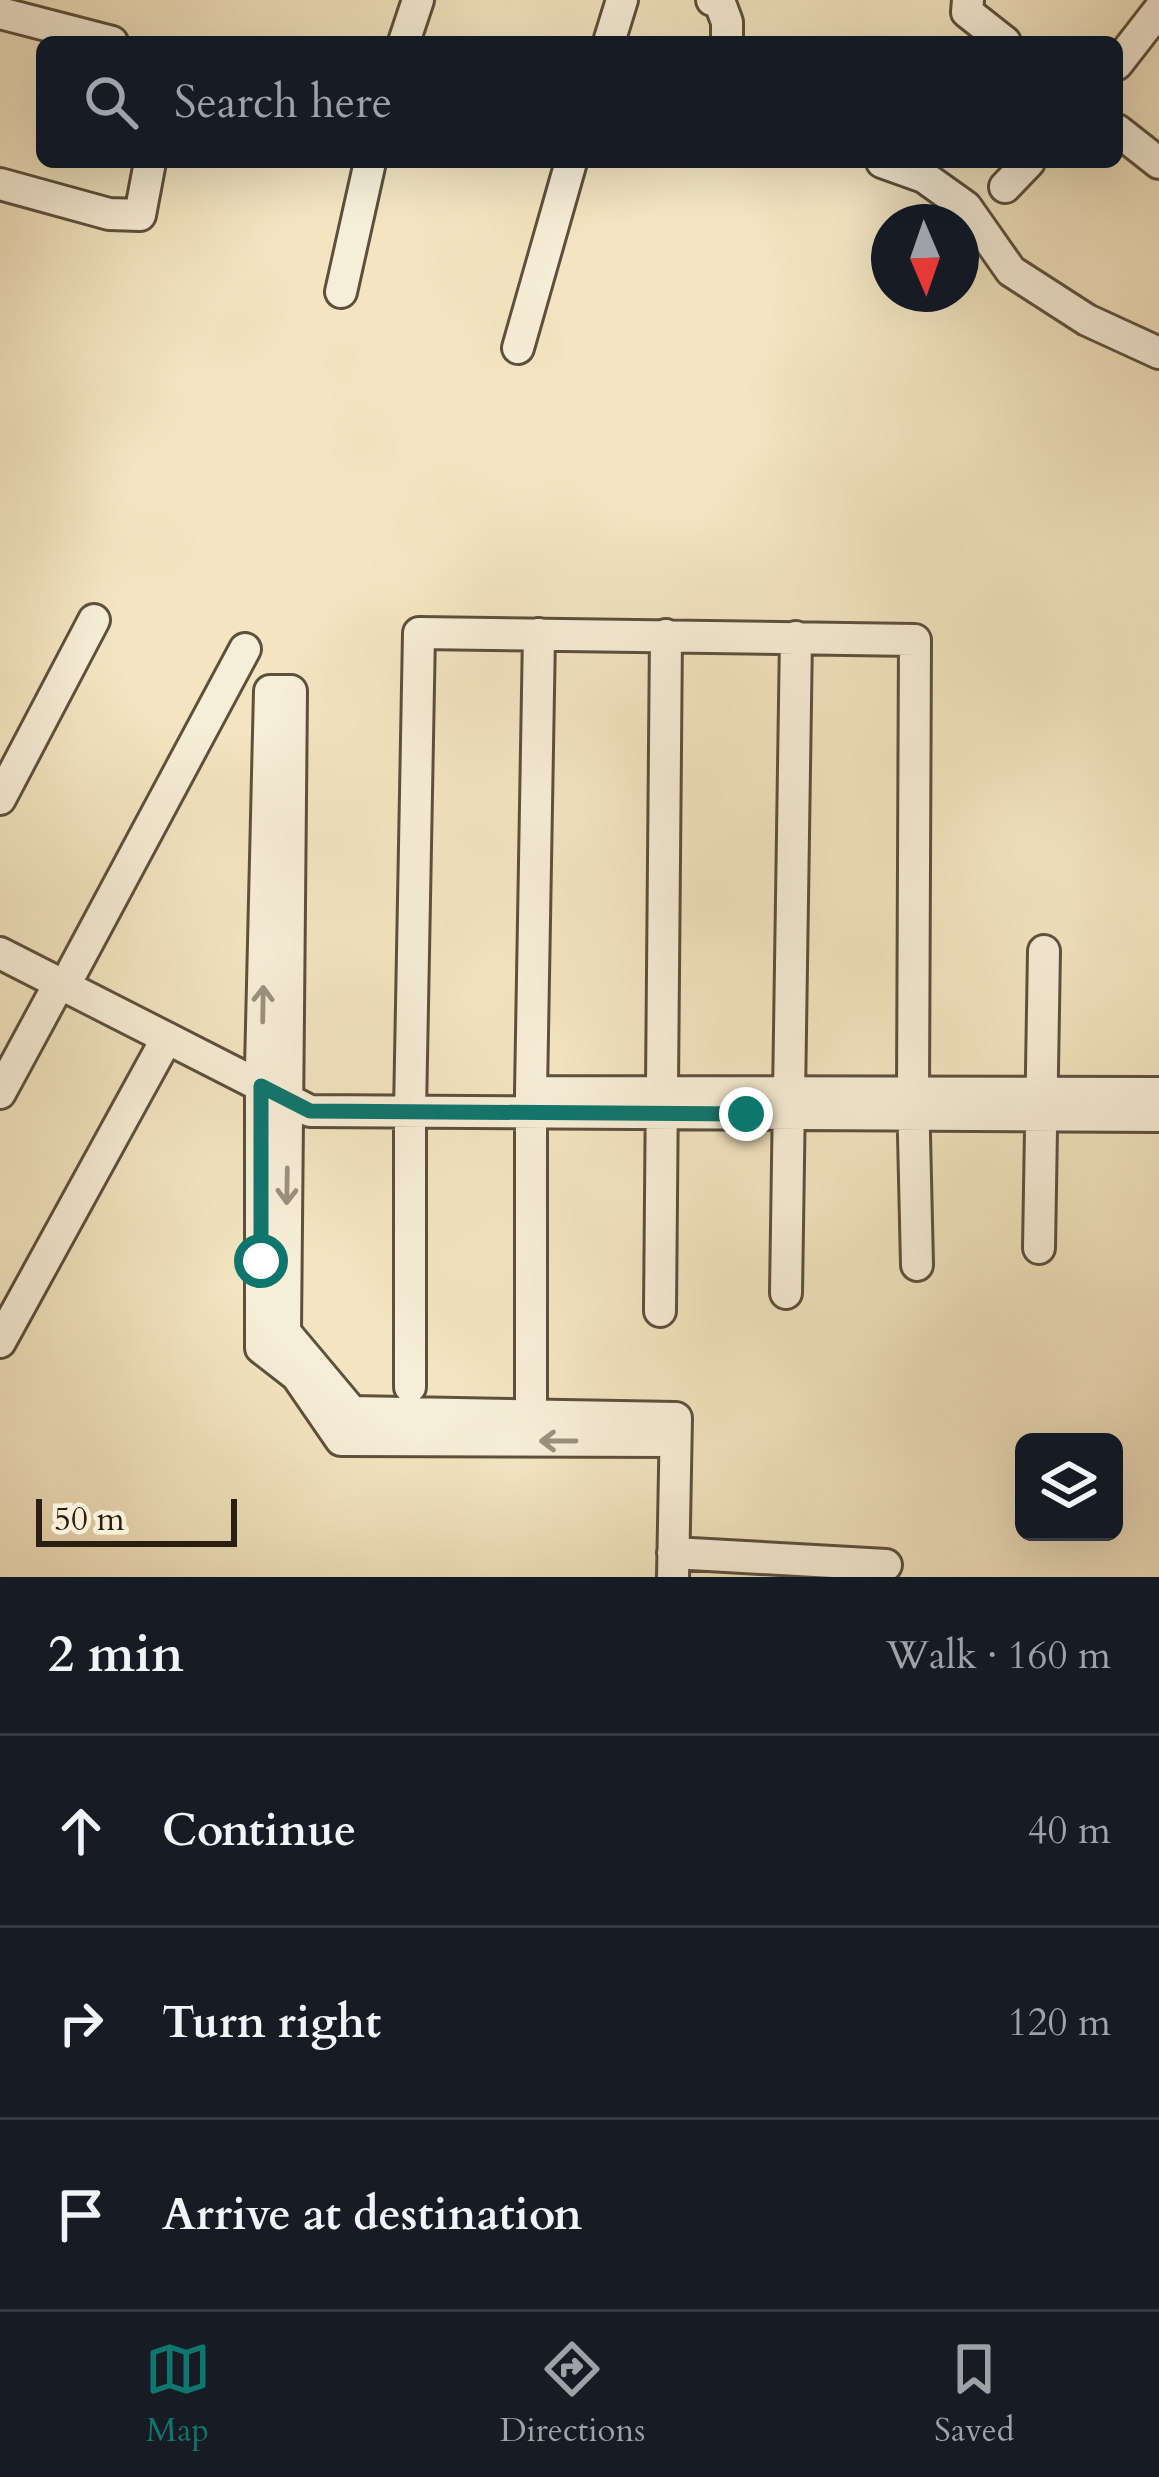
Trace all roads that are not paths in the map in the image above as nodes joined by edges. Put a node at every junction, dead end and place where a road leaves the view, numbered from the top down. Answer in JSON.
{"nodes":[{"id":1,"x":418,"y":0,"type":"edge"},
{"id":2,"x":622,"y":0,"type":"edge"},
{"id":3,"x":712,"y":0,"type":"edge"},
{"id":4,"x":968,"y":0,"type":"edge"},
{"id":5,"x":1159,"y":10,"type":"edge"},
{"id":6,"x":0,"y":13,"type":"edge"},
{"id":7,"x":89,"y":36,"type":"edge"},
{"id":8,"x":406,"y":36,"type":"edge"},
{"id":9,"x":611,"y":36,"type":"edge"},
{"id":10,"x":727,"y":36,"type":"edge"},
{"id":11,"x":997,"y":36,"type":"edge"},
{"id":12,"x":1123,"y":56,"type":"edge"},
{"id":13,"x":1123,"y":135,"type":"edge"},
{"id":14,"x":1159,"y":163,"type":"edge"},
{"id":15,"x":149,"y":168,"type":"edge"},
{"id":16,"x":369,"y":168,"type":"edge"},
{"id":17,"x":569,"y":168,"type":"edge"},
{"id":18,"x":899,"y":168,"type":"edge"},
{"id":19,"x":1023,"y":168,"type":"edge"},
{"id":20,"x":0,"y":184,"type":"edge"},
{"id":21,"x":1005,"y":187,"type":"dead end"},
{"id":22,"x":340,"y":292,"type":"dead end"},
{"id":23,"x":518,"y":348,"type":"dead end"},
{"id":24,"x":1159,"y":353,"type":"edge"},
{"id":25,"x":94,"y":620,"type":"dead end"},
{"id":26,"x":539,"y":634,"type":"junction"},
{"id":27,"x":666,"y":635,"type":"junction"},
{"id":28,"x":796,"y":637,"type":"junction"},
{"id":29,"x":245,"y":649,"type":"dead end"},
{"id":30,"x":0,"y":799,"type":"edge"},
{"id":31,"x":0,"y":932,"type":"edge"},
{"id":32,"x":1044,"y":951,"type":"dead end"},
{"id":33,"x":0,"y":953,"type":"edge"},
{"id":34,"x":66,"y":977,"type":"junction"},
{"id":35,"x":166,"y":1038,"type":"junction"},
{"id":36,"x":275,"y":1084,"type":"junction"},
{"id":37,"x":0,"y":1093,"type":"edge"},
{"id":38,"x":1159,"y":1093,"type":"edge"},
{"id":39,"x":410,"y":1102,"type":"junction"},
{"id":40,"x":531,"y":1102,"type":"junction"},
{"id":41,"x":662,"y":1103,"type":"junction"},
{"id":42,"x":788,"y":1103,"type":"junction"},
{"id":43,"x":914,"y":1103,"type":"junction"},
{"id":44,"x":1042,"y":1104,"type":"junction"},
{"id":45,"x":1159,"y":1116,"type":"edge"},
{"id":46,"x":1039,"y":1248,"type":"dead end"},
{"id":47,"x":917,"y":1265,"type":"dead end"},
{"id":48,"x":786,"y":1293,"type":"dead end"},
{"id":49,"x":660,"y":1311,"type":"dead end"},
{"id":50,"x":0,"y":1342,"type":"edge"},
{"id":51,"x":410,"y":1388,"type":"dead end"},
{"id":52,"x":531,"y":1415,"type":"junction"},
{"id":53,"x":675,"y":1430,"type":"junction"},
{"id":54,"x":674,"y":1565,"type":"edge"},
{"id":55,"x":886,"y":1565,"type":"dead end"}],
"edges":[{"from":1,"to":8,"type":"street"},
{"from":2,"to":9,"type":"street"},
{"from":3,"to":10,"type":"street"},
{"from":4,"to":11,"type":"street"},
{"from":5,"to":12,"type":"street"},
{"from":6,"to":7,"type":"street"},
{"from":13,"to":14,"type":"street"},
{"from":15,"to":20,"type":"street"},
{"from":16,"to":22,"type":"street"},
{"from":17,"to":23,"type":"street"},
{"from":18,"to":24,"type":"street"},
{"from":19,"to":21,"type":"street"},
{"from":25,"to":30,"type":"street"},
{"from":26,"to":27,"type":"street"},
{"from":26,"to":39,"type":"street"},
{"from":26,"to":40,"type":"street"},
{"from":27,"to":28,"type":"street"},
{"from":27,"to":41,"type":"street"},
{"from":28,"to":42,"type":"street"},
{"from":28,"to":43,"type":"street"},
{"from":29,"to":34,"type":"street"},
{"from":31,"to":34,"type":"street"},
{"from":32,"to":44,"type":"street"},
{"from":33,"to":34,"type":"street"},
{"from":34,"to":35,"type":"street"},
{"from":34,"to":36,"type":"street"},
{"from":34,"to":37,"type":"street"},
{"from":35,"to":36,"type":"street"},
{"from":35,"to":50,"type":"street"},
{"from":36,"to":36,"type":"street","one_way":true},
{"from":36,"to":39,"type":"street"},
{"from":36,"to":52,"type":"street","one_way":true},
{"from":53,"to":36,"type":"street","one_way":true},
{"from":38,"to":44,"type":"street"},
{"from":39,"to":40,"type":"street"},
{"from":39,"to":51,"type":"street"},
{"from":40,"to":41,"type":"street"},
{"from":40,"to":52,"type":"street"},
{"from":41,"to":42,"type":"street"},
{"from":41,"to":49,"type":"street"},
{"from":42,"to":43,"type":"street"},
{"from":42,"to":48,"type":"street"},
{"from":43,"to":44,"type":"street"},
{"from":43,"to":47,"type":"street"},
{"from":44,"to":45,"type":"street"},
{"from":44,"to":46,"type":"street"},
{"from":52,"to":53,"type":"street"},
{"from":53,"to":54,"type":"street"},
{"from":54,"to":55,"type":"street"}]}
